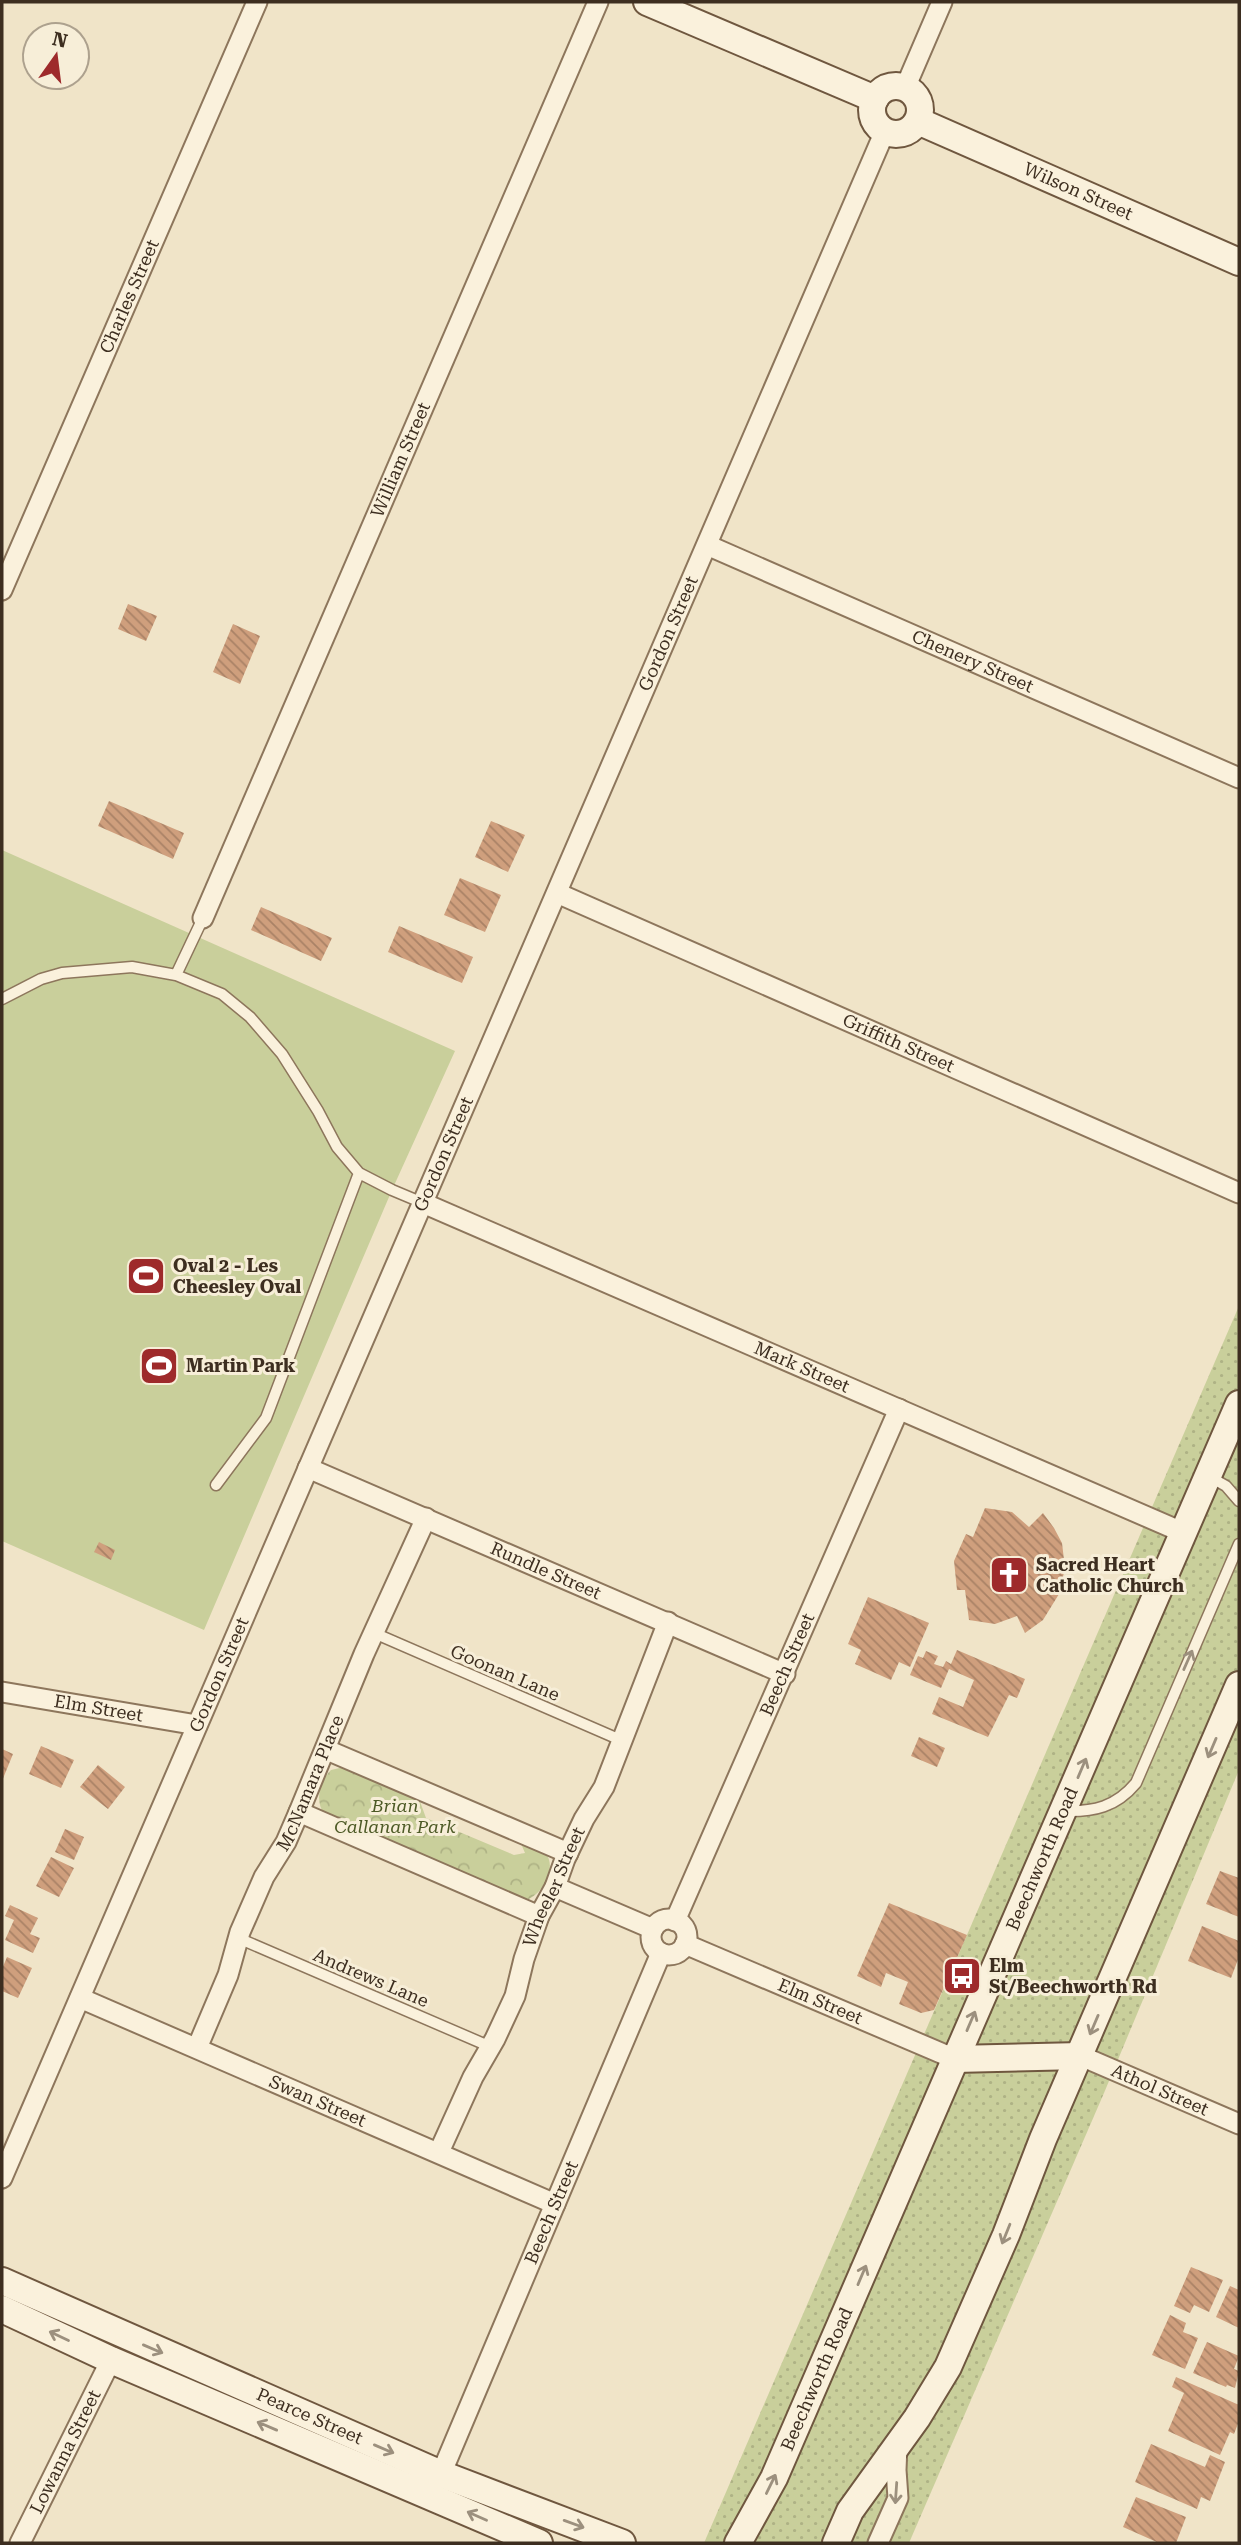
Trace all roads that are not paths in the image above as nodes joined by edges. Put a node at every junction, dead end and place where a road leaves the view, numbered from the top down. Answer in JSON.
{"nodes":[{"id":1,"x":257,"y":2,"type":"edge"},
{"id":2,"x":597,"y":2,"type":"edge"},
{"id":3,"x":647,"y":2,"type":"edge"},
{"id":4,"x":942,"y":2,"type":"edge"},
{"id":5,"x":905,"y":88,"type":"junction"},
{"id":6,"x":875,"y":99,"type":"junction"},
{"id":7,"x":918,"y":121,"type":"junction"},
{"id":8,"x":885,"y":131,"type":"junction"},
{"id":9,"x":1239,"y":262,"type":"edge"},
{"id":10,"x":707,"y":545,"type":"junction"},
{"id":11,"x":2,"y":590,"type":"edge"},
{"id":12,"x":1239,"y":778,"type":"edge"},
{"id":13,"x":557,"y":893,"type":"junction"},
{"id":14,"x":203,"y":918,"type":"joint"},
{"id":15,"x":176,"y":975,"type":"junction"},
{"id":16,"x":2,"y":999,"type":"edge"},
{"id":17,"x":359,"y":1173,"type":"junction"},
{"id":18,"x":1239,"y":1193,"type":"edge"},
{"id":19,"x":423,"y":1203,"type":"junction"},
{"id":20,"x":1239,"y":1404,"type":"edge"},
{"id":21,"x":899,"y":1409,"type":"junction"},
{"id":22,"x":308,"y":1468,"type":"junction"},
{"id":23,"x":1208,"y":1476,"type":"junction"},
{"id":24,"x":216,"y":1485,"type":"dead end"},
{"id":25,"x":1239,"y":1501,"type":"edge"},
{"id":26,"x":426,"y":1518,"type":"junction"},
{"id":27,"x":1182,"y":1532,"type":"junction"},
{"id":28,"x":1239,"y":1544,"type":"edge"},
{"id":29,"x":668,"y":1622,"type":"junction"},
{"id":30,"x":374,"y":1633,"type":"junction"},
{"id":31,"x":785,"y":1674,"type":"junction"},
{"id":32,"x":1239,"y":1685,"type":"edge"},
{"id":33,"x":2,"y":1692,"type":"edge"},
{"id":34,"x":197,"y":1725,"type":"junction"},
{"id":35,"x":623,"y":1741,"type":"junction"},
{"id":36,"x":327,"y":1750,"type":"junction"},
{"id":37,"x":1064,"y":1811,"type":"junction"},
{"id":38,"x":299,"y":1812,"type":"junction"},
{"id":39,"x":568,"y":1853,"type":"junction"},
{"id":40,"x":555,"y":1887,"type":"junction"},
{"id":41,"x":539,"y":1916,"type":"junction"},
{"id":42,"x":675,"y":1921,"type":"junction"},
{"id":43,"x":653,"y":1929,"type":"junction"},
{"id":44,"x":238,"y":1938,"type":"junction"},
{"id":45,"x":685,"y":1944,"type":"junction"},
{"id":46,"x":662,"y":1954,"type":"junction"},
{"id":47,"x":80,"y":1998,"type":"junction"},
{"id":48,"x":491,"y":2047,"type":"junction"},
{"id":49,"x":197,"y":2048,"type":"junction"},
{"id":50,"x":1081,"y":2056,"type":"junction"},
{"id":51,"x":956,"y":2059,"type":"junction"},
{"id":52,"x":1239,"y":2123,"type":"edge"},
{"id":53,"x":439,"y":2152,"type":"junction"},
{"id":54,"x":2,"y":2178,"type":"edge"},
{"id":55,"x":555,"y":2204,"type":"junction"},
{"id":56,"x":2,"y":2281,"type":"edge"},
{"id":57,"x":2,"y":2309,"type":"edge"},
{"id":58,"x":121,"y":2335,"type":"junction"},
{"id":59,"x":111,"y":2360,"type":"junction"},
{"id":60,"x":897,"y":2444,"type":"junction"},
{"id":61,"x":437,"y":2485,"type":"junction"},
{"id":62,"x":879,"y":2542,"type":"edge"},
{"id":63,"x":20,"y":2543,"type":"edge"},
{"id":64,"x":539,"y":2543,"type":"edge"},
{"id":65,"x":622,"y":2543,"type":"edge"},
{"id":66,"x":738,"y":2543,"type":"edge"},
{"id":67,"x":836,"y":2543,"type":"edge"}],
"edges":[{"from":1,"to":11,"type":"street","name":"Charles Street"},
{"from":2,"to":14,"type":"street","name":"William Street"},
{"from":3,"to":6,"type":"main road"},
{"from":4,"to":5,"type":"street"},
{"from":5,"to":6,"type":"main road"},
{"from":5,"to":7,"type":"main road"},
{"from":6,"to":8,"type":"main road"},
{"from":7,"to":8,"type":"main road"},
{"from":7,"to":9,"type":"main road","name":"Wilson Street"},
{"from":8,"to":10,"type":"street","name":"Gordon Street"},
{"from":10,"to":12,"type":"street","name":"Chenery Street"},
{"from":10,"to":13,"type":"street","name":"Gordon Street"},
{"from":13,"to":18,"type":"street","name":"Griffith Street"},
{"from":13,"to":19,"type":"street","name":"Gordon Street"},
{"from":14,"to":15,"type":"lane"},
{"from":15,"to":16,"type":"lane"},
{"from":15,"to":17,"type":"lane"},
{"from":17,"to":19,"type":"lane"},
{"from":17,"to":24,"type":"lane"},
{"from":19,"to":21,"type":"street","name":"Mark Street"},
{"from":19,"to":22,"type":"street","name":"Gordon Street"},
{"from":20,"to":23,"type":"main road","name":"Beechworth Road"},
{"from":21,"to":27,"type":"street","name":"Mark Street"},
{"from":21,"to":31,"type":"street","name":"Beech Street"},
{"from":22,"to":26,"type":"street","name":"Rundle Street"},
{"from":22,"to":34,"type":"street","name":"Gordon Street"},
{"from":23,"to":25,"type":"lane"},
{"from":23,"to":27,"type":"main road","name":"Beechworth Road"},
{"from":26,"to":29,"type":"street","name":"Rundle Street"},
{"from":26,"to":30,"type":"street","name":"McNamara Place"},
{"from":37,"to":27,"type":"main road","name":"Beechworth Road","one_way":true},
{"from":37,"to":28,"type":"lane","one_way":true},
{"from":29,"to":31,"type":"street","name":"Rundle Street"},
{"from":29,"to":35,"type":"street","name":"Wheeler Street"},
{"from":30,"to":35,"type":"lane","name":"Goonan Lane"},
{"from":30,"to":36,"type":"street","name":"McNamara Place"},
{"from":31,"to":42,"type":"street","name":"Beech Street"},
{"from":32,"to":50,"type":"main road","one_way":true},
{"from":33,"to":34,"type":"street","name":"Elm Street"},
{"from":34,"to":47,"type":"street","name":"Gordon Street"},
{"from":35,"to":39,"type":"street","name":"Wheeler Street"},
{"from":36,"to":38,"type":"street","name":"McNamara Place"},
{"from":36,"to":39,"type":"street"},
{"from":51,"to":37,"type":"main road","name":"Beechworth Road","one_way":true},
{"from":38,"to":41,"type":"street"},
{"from":38,"to":44,"type":"street","name":"McNamara Place"},
{"from":39,"to":40,"type":"street","name":"Wheeler Street"},
{"from":40,"to":41,"type":"street","name":"Wheeler Street"},
{"from":40,"to":43,"type":"street"},
{"from":41,"to":48,"type":"street","name":"Wheeler Street"},
{"from":42,"to":43,"type":"street"},
{"from":42,"to":45,"type":"street"},
{"from":43,"to":46,"type":"street"},
{"from":44,"to":48,"type":"lane","name":"Andrews Lane"},
{"from":44,"to":49,"type":"street","name":"McNamara Place"},
{"from":45,"to":46,"type":"street"},
{"from":45,"to":51,"type":"street","name":"Elm Street"},
{"from":46,"to":55,"type":"street","name":"Beech Street"},
{"from":47,"to":49,"type":"street","name":"Swan Street"},
{"from":47,"to":54,"type":"street","name":"Gordon Street"},
{"from":48,"to":53,"type":"street","name":"Wheeler Street"},
{"from":49,"to":53,"type":"street","name":"Swan Street"},
{"from":50,"to":51,"type":"main road"},
{"from":50,"to":52,"type":"street","name":"Athol Street"},
{"from":50,"to":60,"type":"main road","one_way":true},
{"from":66,"to":51,"type":"main road","name":"Beechworth Road","one_way":true},
{"from":53,"to":55,"type":"street","name":"Swan Street"},
{"from":55,"to":61,"type":"street","name":"Beech Street"},
{"from":56,"to":58,"type":"main road","name":"Pearce Street"},
{"from":59,"to":57,"type":"main road","name":"Pearce Street","one_way":true},
{"from":58,"to":59,"type":"main road"},
{"from":58,"to":61,"type":"main road","name":"Pearce Street","one_way":true},
{"from":61,"to":59,"type":"main road","name":"Pearce Street","one_way":true},
{"from":59,"to":63,"type":"street","name":"Lowanna Street"},
{"from":60,"to":62,"type":"street","one_way":true},
{"from":60,"to":67,"type":"main road"},
{"from":64,"to":61,"type":"main road","name":"Pearce Street","one_way":true},
{"from":61,"to":65,"type":"main road","name":"Pearce Street","one_way":true}]}
